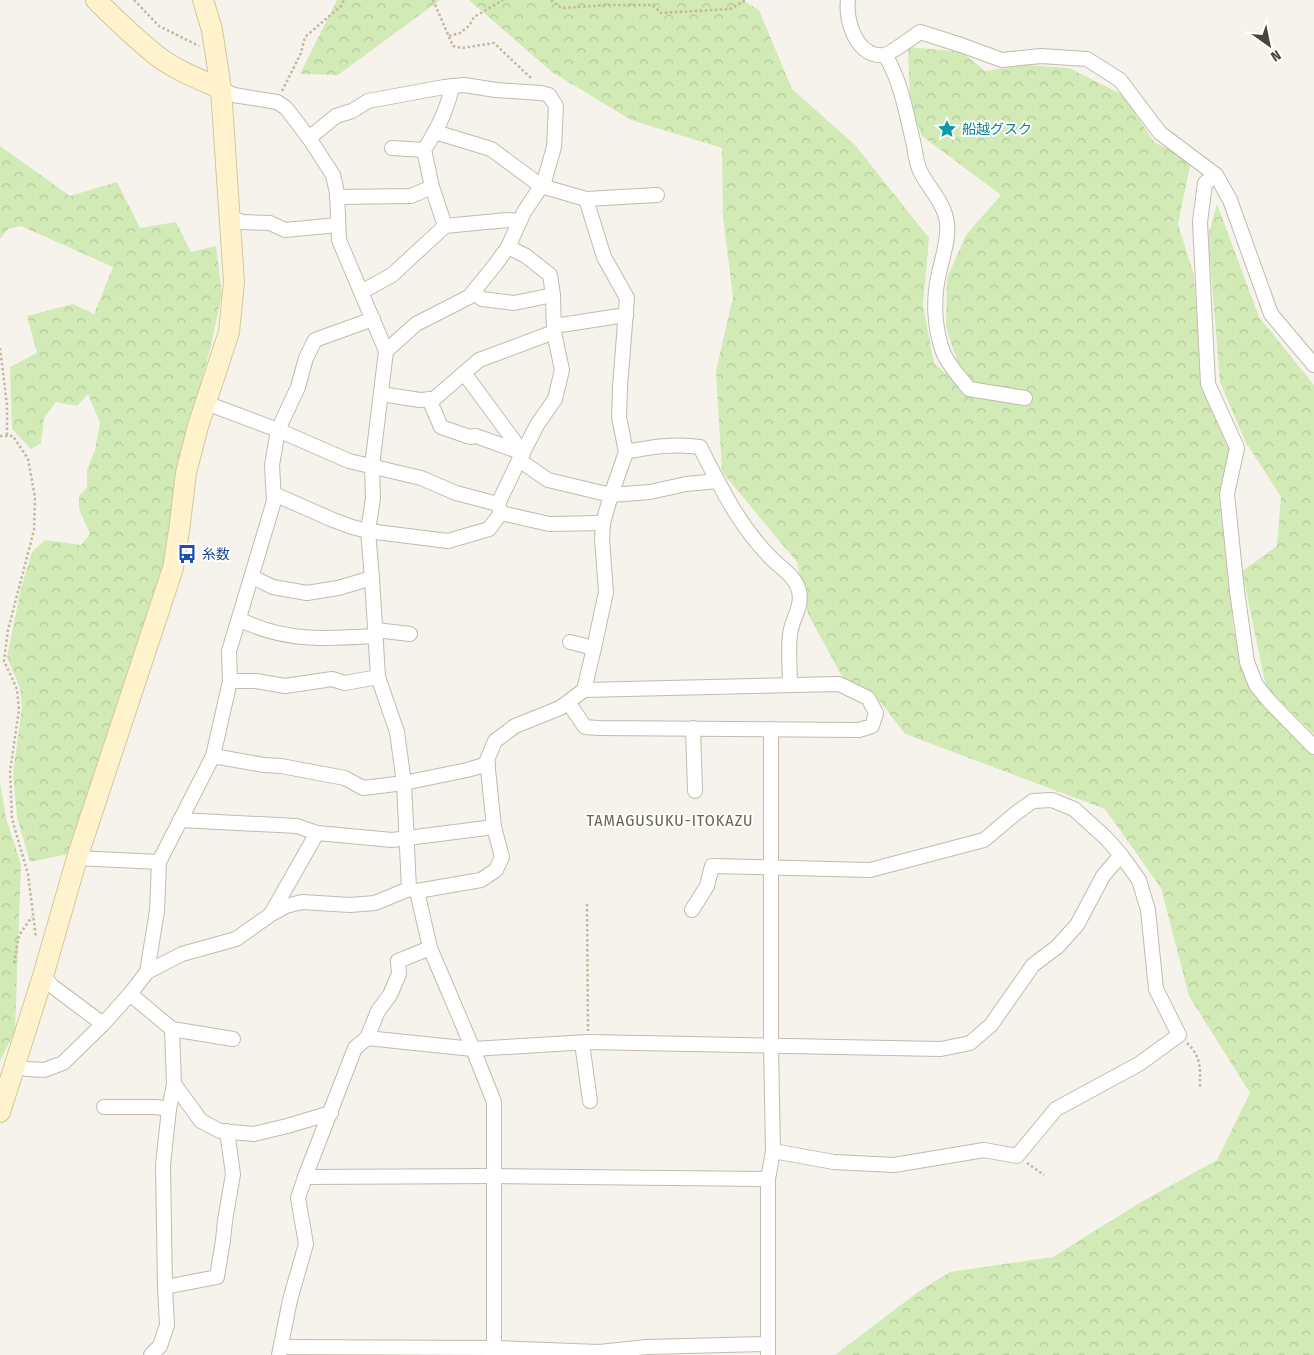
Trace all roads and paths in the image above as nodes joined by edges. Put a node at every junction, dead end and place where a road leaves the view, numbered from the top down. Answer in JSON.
{"nodes":[{"id":1,"x":96,"y":0,"type":"edge"},
{"id":2,"x":134,"y":0,"type":"edge"},
{"id":3,"x":203,"y":0,"type":"edge"},
{"id":4,"x":344,"y":0,"type":"edge"},
{"id":5,"x":433,"y":0,"type":"edge"},
{"id":6,"x":503,"y":0,"type":"edge"},
{"id":7,"x":551,"y":0,"type":"edge"},
{"id":8,"x":746,"y":0,"type":"edge"},
{"id":9,"x":848,"y":0,"type":"edge"},
{"id":10,"x":449,"y":36,"type":"junction"},
{"id":11,"x":200,"y":47,"type":"dead end"},
{"id":12,"x":885,"y":55,"type":"junction"},
{"id":13,"x":452,"y":86,"type":"junction"},
{"id":14,"x":221,"y":90,"type":"junction"},
{"id":15,"x":549,"y":95,"type":"junction"},
{"id":16,"x":277,"y":102,"type":"junction"},
{"id":17,"x":435,"y":132,"type":"junction"},
{"id":18,"x":309,"y":138,"type":"junction"},
{"id":19,"x":392,"y":148,"type":"dead end"},
{"id":20,"x":424,"y":150,"type":"junction"},
{"id":21,"x":1216,"y":175,"type":"junction"},
{"id":22,"x":541,"y":186,"type":"junction"},
{"id":23,"x":432,"y":187,"type":"junction"},
{"id":24,"x":657,"y":195,"type":"dead end"},
{"id":25,"x":337,"y":198,"type":"junction"},
{"id":26,"x":586,"y":199,"type":"junction"},
{"id":27,"x":229,"y":218,"type":"junction"},
{"id":28,"x":520,"y":221,"type":"junction"},
{"id":29,"x":338,"y":225,"type":"junction"},
{"id":30,"x":445,"y":226,"type":"junction"},
{"id":31,"x":508,"y":247,"type":"junction"},
{"id":32,"x":361,"y":292,"type":"junction"},
{"id":33,"x":474,"y":292,"type":"junction"},
{"id":34,"x":553,"y":295,"type":"junction"},
{"id":35,"x":626,"y":315,"type":"junction"},
{"id":36,"x":372,"y":318,"type":"junction"},
{"id":37,"x":554,"y":329,"type":"junction"},
{"id":38,"x":0,"y":348,"type":"edge"},
{"id":39,"x":386,"y":351,"type":"junction"},
{"id":40,"x":1314,"y":365,"type":"edge"},
{"id":41,"x":464,"y":373,"type":"junction"},
{"id":42,"x":381,"y":394,"type":"junction"},
{"id":43,"x":1024,"y":398,"type":"dead end"},
{"id":44,"x":430,"y":399,"type":"junction"},
{"id":45,"x":206,"y":403,"type":"junction"},
{"id":46,"x":278,"y":430,"type":"junction"},
{"id":47,"x":0,"y":436,"type":"edge"},
{"id":48,"x":7,"y":436,"type":"junction"},
{"id":49,"x":626,"y":452,"type":"junction"},
{"id":50,"x":521,"y":456,"type":"junction"},
{"id":51,"x":372,"y":466,"type":"junction"},
{"id":52,"x":718,"y":481,"type":"junction"},
{"id":53,"x":274,"y":494,"type":"junction"},
{"id":54,"x":611,"y":495,"type":"junction"},
{"id":55,"x":500,"y":508,"type":"junction"},
{"id":56,"x":603,"y":523,"type":"junction"},
{"id":57,"x":368,"y":531,"type":"junction"},
{"id":58,"x":252,"y":577,"type":"junction"},
{"id":59,"x":372,"y":578,"type":"junction"},
{"id":60,"x":239,"y":619,"type":"junction"},
{"id":61,"x":376,"y":634,"type":"junction"},
{"id":62,"x":410,"y":634,"type":"dead end"},
{"id":63,"x":570,"y":642,"type":"dead end"},
{"id":64,"x":594,"y":648,"type":"junction"},
{"id":65,"x":378,"y":676,"type":"junction"},
{"id":66,"x":230,"y":681,"type":"junction"},
{"id":67,"x":790,"y":685,"type":"junction"},
{"id":68,"x":584,"y":690,"type":"junction"},
{"id":69,"x":568,"y":702,"type":"junction"},
{"id":70,"x":693,"y":728,"type":"junction"},
{"id":71,"x":771,"y":729,"type":"junction"},
{"id":72,"x":1314,"y":747,"type":"edge"},
{"id":73,"x":212,"y":756,"type":"junction"},
{"id":74,"x":488,"y":764,"type":"junction"},
{"id":75,"x":404,"y":783,"type":"junction"},
{"id":76,"x":694,"y":791,"type":"dead end"},
{"id":77,"x":180,"y":820,"type":"junction"},
{"id":78,"x":494,"y":827,"type":"junction"},
{"id":79,"x":317,"y":832,"type":"junction"},
{"id":80,"x":406,"y":839,"type":"junction"},
{"id":81,"x":1121,"y":855,"type":"junction"},
{"id":82,"x":77,"y":858,"type":"junction"},
{"id":83,"x":159,"y":862,"type":"junction"},
{"id":84,"x":772,"y":868,"type":"junction"},
{"id":85,"x":413,"y":890,"type":"junction"},
{"id":86,"x":588,"y":904,"type":"dead end"},
{"id":87,"x":692,"y":910,"type":"dead end"},
{"id":88,"x":32,"y":915,"type":"junction"},
{"id":89,"x":270,"y":915,"type":"junction"},
{"id":90,"x":37,"y":942,"type":"dead end"},
{"id":91,"x":430,"y":948,"type":"junction"},
{"id":92,"x":14,"y":963,"type":"dead end"},
{"id":93,"x":147,"y":972,"type":"junction"},
{"id":94,"x":43,"y":976,"type":"junction"},
{"id":95,"x":130,"y":994,"type":"junction"},
{"id":96,"x":103,"y":1024,"type":"junction"},
{"id":97,"x":172,"y":1029,"type":"junction"},
{"id":98,"x":1179,"y":1035,"type":"junction"},
{"id":99,"x":367,"y":1038,"type":"junction"},
{"id":100,"x":232,"y":1039,"type":"dead end"},
{"id":101,"x":585,"y":1043,"type":"junction"},
{"id":102,"x":771,"y":1046,"type":"junction"},
{"id":103,"x":473,"y":1049,"type":"junction"},
{"id":104,"x":15,"y":1066,"type":"junction"},
{"id":105,"x":174,"y":1084,"type":"junction"},
{"id":106,"x":1200,"y":1088,"type":"dead end"},
{"id":107,"x":590,"y":1101,"type":"dead end"},
{"id":108,"x":104,"y":1107,"type":"dead end"},
{"id":109,"x":169,"y":1108,"type":"junction"},
{"id":110,"x":0,"y":1112,"type":"edge"},
{"id":111,"x":331,"y":1113,"type":"junction"},
{"id":112,"x":227,"y":1131,"type":"junction"},
{"id":113,"x":773,"y":1151,"type":"junction"},
{"id":114,"x":1017,"y":1156,"type":"junction"},
{"id":115,"x":1044,"y":1175,"type":"dead end"},
{"id":116,"x":494,"y":1176,"type":"junction"},
{"id":117,"x":305,"y":1178,"type":"junction"},
{"id":118,"x":768,"y":1179,"type":"junction"},
{"id":119,"x":165,"y":1287,"type":"junction"},
{"id":120,"x":768,"y":1349,"type":"edge"},
{"id":121,"x":280,"y":1351,"type":"edge"},
{"id":122,"x":494,"y":1352,"type":"edge"},
{"id":123,"x":151,"y":1355,"type":"edge"}],
"edges":[{"from":1,"to":14,"type":"street"},
{"from":2,"to":11,"type":"path"},
{"from":3,"to":14,"type":"street"},
{"from":4,"to":16,"type":"path"},
{"from":5,"to":10,"type":"path"},
{"from":6,"to":10,"type":"path"},
{"from":7,"to":8,"type":"path"},
{"from":9,"to":12,"type":"street"},
{"from":10,"to":15,"type":"path"},
{"from":12,"to":21,"type":"street"},
{"from":12,"to":43,"type":"street"},
{"from":13,"to":15,"type":"street"},
{"from":13,"to":17,"type":"street"},
{"from":13,"to":18,"type":"street"},
{"from":14,"to":16,"type":"street"},
{"from":14,"to":27,"type":"street"},
{"from":15,"to":22,"type":"street"},
{"from":16,"to":18,"type":"street"},
{"from":17,"to":20,"type":"street"},
{"from":17,"to":22,"type":"street"},
{"from":18,"to":25,"type":"street"},
{"from":19,"to":20,"type":"street"},
{"from":20,"to":23,"type":"street"},
{"from":21,"to":40,"type":"street"},
{"from":21,"to":72,"type":"street"},
{"from":22,"to":26,"type":"street"},
{"from":22,"to":28,"type":"street"},
{"from":23,"to":25,"type":"street"},
{"from":23,"to":30,"type":"street"},
{"from":24,"to":26,"type":"street"},
{"from":25,"to":29,"type":"street"},
{"from":26,"to":35,"type":"street"},
{"from":27,"to":29,"type":"street"},
{"from":27,"to":45,"type":"street"},
{"from":28,"to":30,"type":"street"},
{"from":28,"to":31,"type":"street"},
{"from":29,"to":32,"type":"street"},
{"from":30,"to":32,"type":"street"},
{"from":31,"to":33,"type":"street"},
{"from":31,"to":34,"type":"street"},
{"from":32,"to":36,"type":"street"},
{"from":33,"to":34,"type":"street"},
{"from":33,"to":39,"type":"street"},
{"from":34,"to":37,"type":"street"},
{"from":35,"to":37,"type":"street"},
{"from":35,"to":49,"type":"street"},
{"from":36,"to":39,"type":"street"},
{"from":36,"to":46,"type":"street"},
{"from":37,"to":41,"type":"street"},
{"from":37,"to":50,"type":"street"},
{"from":38,"to":48,"type":"path"},
{"from":39,"to":42,"type":"street"},
{"from":41,"to":44,"type":"street"},
{"from":41,"to":50,"type":"street"},
{"from":42,"to":44,"type":"street"},
{"from":42,"to":51,"type":"street"},
{"from":44,"to":50,"type":"street"},
{"from":45,"to":46,"type":"street"},
{"from":45,"to":82,"type":"street"},
{"from":46,"to":51,"type":"street"},
{"from":46,"to":53,"type":"street"},
{"from":47,"to":48,"type":"path"},
{"from":48,"to":88,"type":"path"},
{"from":49,"to":52,"type":"street"},
{"from":49,"to":54,"type":"street"},
{"from":50,"to":54,"type":"street"},
{"from":50,"to":55,"type":"street"},
{"from":51,"to":55,"type":"street"},
{"from":51,"to":57,"type":"street"},
{"from":52,"to":54,"type":"street"},
{"from":52,"to":67,"type":"street"},
{"from":53,"to":57,"type":"street"},
{"from":53,"to":58,"type":"street"},
{"from":54,"to":56,"type":"street"},
{"from":55,"to":56,"type":"street"},
{"from":55,"to":57,"type":"street"},
{"from":56,"to":64,"type":"street"},
{"from":57,"to":59,"type":"street"},
{"from":58,"to":59,"type":"street"},
{"from":58,"to":60,"type":"street"},
{"from":59,"to":61,"type":"street"},
{"from":60,"to":61,"type":"street"},
{"from":60,"to":66,"type":"street"},
{"from":61,"to":62,"type":"street"},
{"from":61,"to":65,"type":"street"},
{"from":63,"to":64,"type":"street"},
{"from":64,"to":68,"type":"street"},
{"from":65,"to":66,"type":"street"},
{"from":65,"to":75,"type":"street"},
{"from":66,"to":73,"type":"street"},
{"from":67,"to":68,"type":"street"},
{"from":67,"to":71,"type":"street"},
{"from":68,"to":69,"type":"street"},
{"from":69,"to":70,"type":"street"},
{"from":69,"to":74,"type":"street"},
{"from":70,"to":71,"type":"street"},
{"from":70,"to":76,"type":"street"},
{"from":71,"to":84,"type":"street"},
{"from":73,"to":75,"type":"street"},
{"from":73,"to":77,"type":"street"},
{"from":74,"to":75,"type":"street"},
{"from":74,"to":78,"type":"street"},
{"from":75,"to":80,"type":"street"},
{"from":77,"to":79,"type":"street"},
{"from":77,"to":83,"type":"street"},
{"from":78,"to":80,"type":"street"},
{"from":78,"to":85,"type":"street"},
{"from":79,"to":80,"type":"street"},
{"from":79,"to":89,"type":"street"},
{"from":80,"to":85,"type":"street"},
{"from":81,"to":84,"type":"street"},
{"from":81,"to":98,"type":"street"},
{"from":81,"to":102,"type":"street"},
{"from":82,"to":83,"type":"street"},
{"from":82,"to":94,"type":"street"},
{"from":83,"to":93,"type":"street"},
{"from":84,"to":87,"type":"street"},
{"from":84,"to":102,"type":"street"},
{"from":85,"to":89,"type":"street"},
{"from":85,"to":91,"type":"street"},
{"from":86,"to":101,"type":"path"},
{"from":88,"to":90,"type":"path"},
{"from":88,"to":92,"type":"path"},
{"from":89,"to":93,"type":"street"},
{"from":91,"to":99,"type":"street"},
{"from":91,"to":103,"type":"street"},
{"from":93,"to":95,"type":"street"},
{"from":94,"to":96,"type":"street"},
{"from":94,"to":104,"type":"street"},
{"from":95,"to":96,"type":"street"},
{"from":95,"to":97,"type":"street"},
{"from":96,"to":104,"type":"street"},
{"from":97,"to":100,"type":"street"},
{"from":97,"to":105,"type":"street"},
{"from":98,"to":106,"type":"path"},
{"from":98,"to":114,"type":"street"},
{"from":99,"to":103,"type":"street"},
{"from":99,"to":111,"type":"street"},
{"from":101,"to":102,"type":"street"},
{"from":101,"to":103,"type":"street"},
{"from":101,"to":107,"type":"street"},
{"from":102,"to":113,"type":"street"},
{"from":103,"to":116,"type":"street"},
{"from":104,"to":110,"type":"street"},
{"from":105,"to":109,"type":"street"},
{"from":105,"to":112,"type":"street"},
{"from":108,"to":109,"type":"street"},
{"from":109,"to":119,"type":"street"},
{"from":111,"to":112,"type":"street"},
{"from":111,"to":117,"type":"street"},
{"from":112,"to":119,"type":"street"},
{"from":113,"to":114,"type":"street"},
{"from":113,"to":118,"type":"street"},
{"from":114,"to":115,"type":"path"},
{"from":116,"to":117,"type":"street"},
{"from":116,"to":118,"type":"street"},
{"from":116,"to":122,"type":"street"},
{"from":117,"to":121,"type":"street"},
{"from":118,"to":120,"type":"street"},
{"from":119,"to":123,"type":"street"},
{"from":120,"to":122,"type":"street"},
{"from":121,"to":122,"type":"street"}]}
